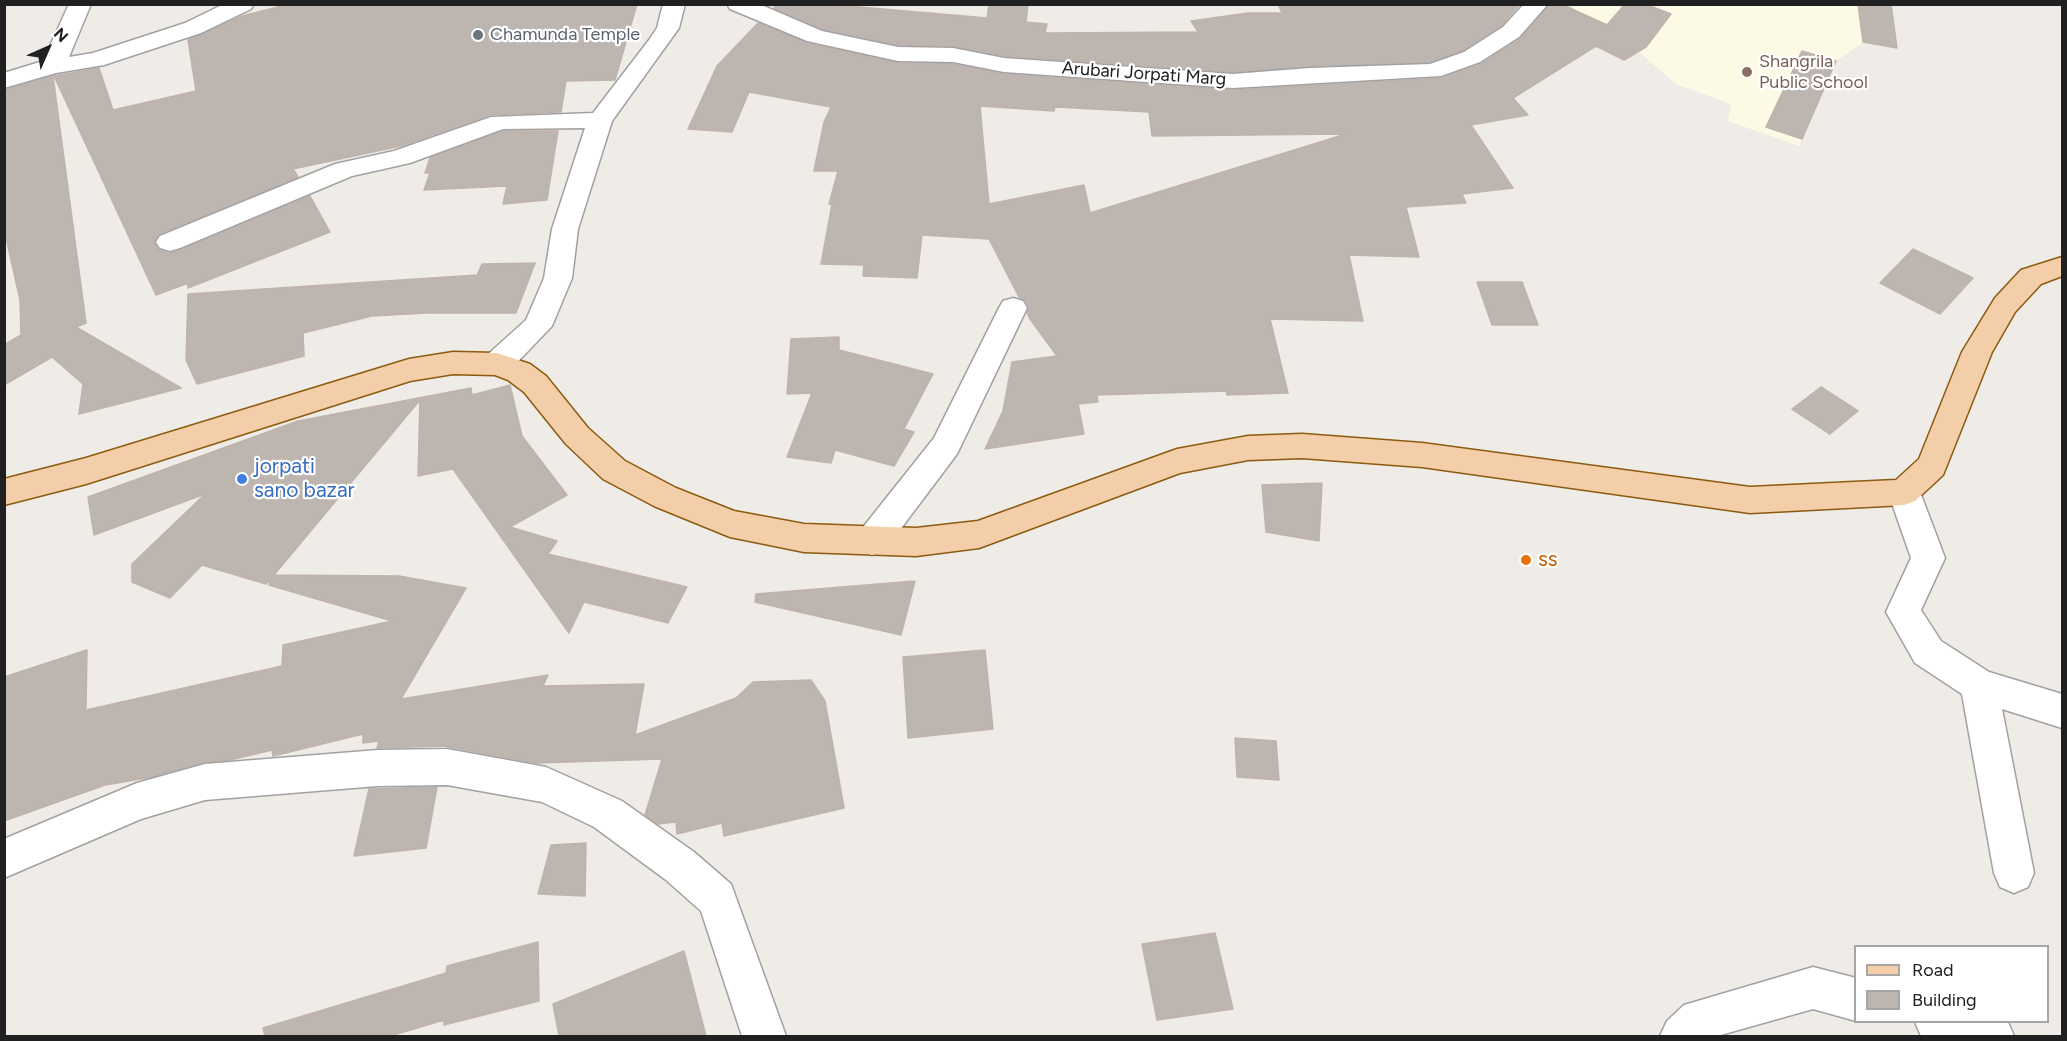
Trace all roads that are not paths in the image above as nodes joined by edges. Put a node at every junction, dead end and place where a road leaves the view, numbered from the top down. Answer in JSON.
{"nodes":[{"id":1,"x":80,"y":4,"type":"edge"},
{"id":2,"x":243,"y":4,"type":"edge"},
{"id":3,"x":674,"y":4,"type":"edge"},
{"id":4,"x":738,"y":4,"type":"edge"},
{"id":5,"x":1537,"y":4,"type":"edge"},
{"id":6,"x":53,"y":66,"type":"junction"},
{"id":7,"x":4,"y":81,"type":"edge"},
{"id":8,"x":600,"y":120,"type":"junction"},
{"id":9,"x":170,"y":242,"type":"dead end"},
{"id":10,"x":2062,"y":266,"type":"edge"},
{"id":11,"x":1013,"y":308,"type":"dead end"},
{"id":12,"x":497,"y":364,"type":"junction"},
{"id":13,"x":4,"y":492,"type":"edge"},
{"id":14,"x":1905,"y":492,"type":"junction"},
{"id":15,"x":872,"y":541,"type":"junction"},
{"id":16,"x":1979,"y":686,"type":"junction"},
{"id":17,"x":2062,"y":711,"type":"edge"},
{"id":18,"x":4,"y":859,"type":"edge"},
{"id":19,"x":2014,"y":873,"type":"dead end"},
{"id":20,"x":1854,"y":999,"type":"edge"},
{"id":21,"x":1941,"y":1023,"type":"edge"},
{"id":22,"x":1697,"y":1031,"type":"edge"},
{"id":23,"x":764,"y":1036,"type":"edge"},
{"id":24,"x":1992,"y":1036,"type":"edge"}],
"edges":[{"from":1,"to":6,"type":"street"},
{"from":2,"to":6,"type":"street"},
{"from":3,"to":8,"type":"street"},
{"from":4,"to":5,"type":"street","name":"Arubari Jorpati Marg"},
{"from":6,"to":7,"type":"street"},
{"from":8,"to":9,"type":"street"},
{"from":8,"to":12,"type":"street"},
{"from":10,"to":14,"type":"main road"},
{"from":11,"to":15,"type":"street"},
{"from":12,"to":13,"type":"main road"},
{"from":12,"to":15,"type":"main road"},
{"from":14,"to":15,"type":"main road"},
{"from":14,"to":16,"type":"street"},
{"from":16,"to":17,"type":"street"},
{"from":16,"to":19,"type":"street"},
{"from":18,"to":23,"type":"street"},
{"from":20,"to":22,"type":"street"},
{"from":21,"to":24,"type":"street"}]}
